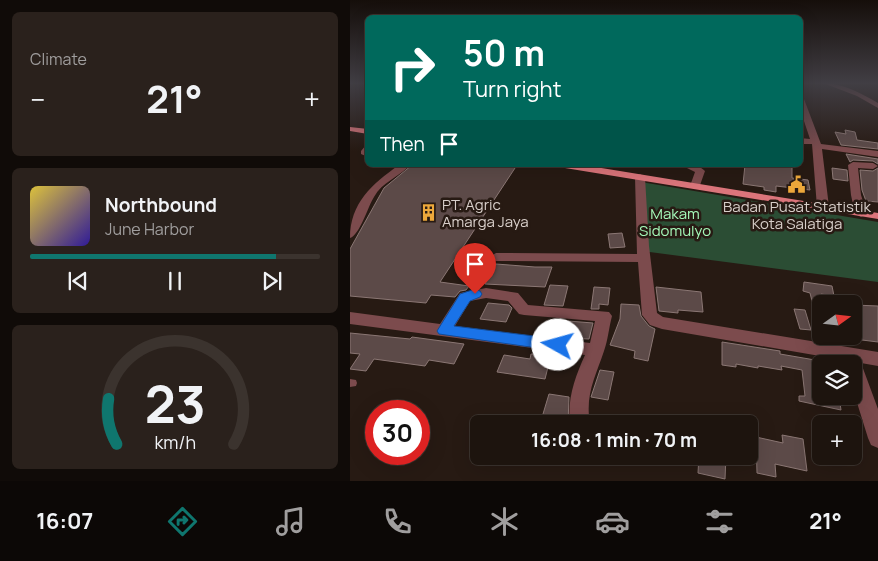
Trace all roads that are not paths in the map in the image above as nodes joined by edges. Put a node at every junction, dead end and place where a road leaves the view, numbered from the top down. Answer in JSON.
{"nodes":[{"id":1,"x":804,"y":119,"type":"edge"},
{"id":2,"x":350,"y":129,"type":"edge"},
{"id":3,"x":365,"y":132,"type":"edge"},
{"id":4,"x":803,"y":142,"type":"edge"},
{"id":5,"x":816,"y":144,"type":"junction"},
{"id":6,"x":878,"y":154,"type":"edge"},
{"id":7,"x":873,"y":166,"type":"dead end"},
{"id":8,"x":401,"y":167,"type":"edge"},
{"id":9,"x":578,"y":167,"type":"edge"},
{"id":10,"x":691,"y":167,"type":"edge"},
{"id":11,"x":640,"y":177,"type":"junction"},
{"id":12,"x":695,"y":186,"type":"junction"},
{"id":13,"x":823,"y":207,"type":"junction"},
{"id":14,"x":862,"y":214,"type":"junction"},
{"id":15,"x":878,"y":216,"type":"edge"},
{"id":16,"x":350,"y":234,"type":"edge"},
{"id":17,"x":496,"y":258,"type":"dead end"},
{"id":18,"x":644,"y":258,"type":"junction"},
{"id":19,"x":350,"y":318,"type":"edge"},
{"id":20,"x":444,"y":331,"type":"junction"},
{"id":21,"x":596,"y":350,"type":"junction"},
{"id":22,"x":823,"y":355,"type":"edge"},
{"id":23,"x":878,"y":359,"type":"edge"},
{"id":24,"x":862,"y":360,"type":"edge"},
{"id":25,"x":862,"y":391,"type":"edge"},
{"id":26,"x":579,"y":415,"type":"edge"},
{"id":27,"x":878,"y":438,"type":"edge"}],
"edges":[{"from":1,"to":5,"type":"street"},
{"from":2,"to":3,"type":"main road"},
{"from":4,"to":5,"type":"street"},
{"from":5,"to":6,"type":"street"},
{"from":5,"to":13,"type":"street"},
{"from":7,"to":14,"type":"street"},
{"from":8,"to":16,"type":"street"},
{"from":9,"to":11,"type":"main road"},
{"from":10,"to":12,"type":"street"},
{"from":11,"to":12,"type":"main road"},
{"from":11,"to":18,"type":"street"},
{"from":12,"to":13,"type":"main road"},
{"from":13,"to":14,"type":"main road"},
{"from":14,"to":15,"type":"main road"},
{"from":17,"to":18,"type":"street"},
{"from":18,"to":22,"type":"street"},
{"from":19,"to":20,"type":"street"},
{"from":20,"to":21,"type":"street"},
{"from":20,"to":21,"type":"street"},
{"from":21,"to":26,"type":"street"},
{"from":23,"to":24,"type":"street"},
{"from":25,"to":27,"type":"street"}]}
